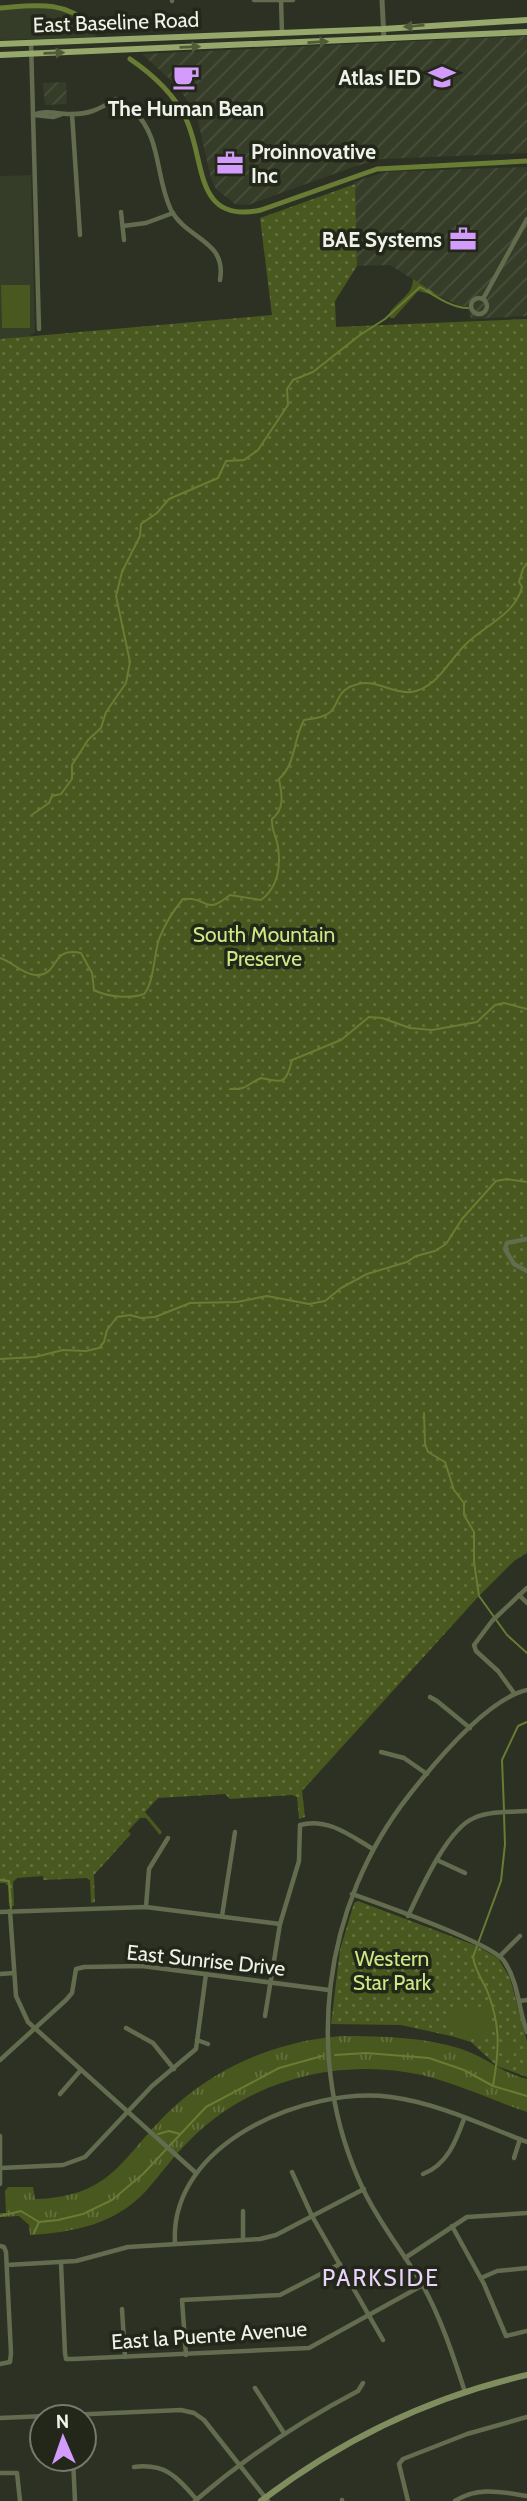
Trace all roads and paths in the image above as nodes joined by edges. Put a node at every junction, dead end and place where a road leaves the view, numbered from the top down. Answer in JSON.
{"nodes":[{"id":1,"x":254,"y":0,"type":"edge"},
{"id":2,"x":293,"y":0,"type":"edge"},
{"id":3,"x":382,"y":0,"type":"edge"},
{"id":4,"x":281,"y":1,"type":"edge"},
{"id":5,"x":527,"y":20,"type":"edge"},
{"id":6,"x":482,"y":22,"type":"junction"},
{"id":7,"x":383,"y":29,"type":"junction"},
{"id":8,"x":527,"y":32,"type":"edge"},
{"id":9,"x":282,"y":33,"type":"junction"},
{"id":10,"x":480,"y":34,"type":"junction"},
{"id":11,"x":164,"y":38,"type":"junction"},
{"id":12,"x":130,"y":39,"type":"junction"},
{"id":13,"x":384,"y":39,"type":"junction"},
{"id":14,"x":97,"y":40,"type":"junction"},
{"id":15,"x":31,"y":43,"type":"junction"},
{"id":16,"x":283,"y":43,"type":"junction"},
{"id":17,"x":0,"y":44,"type":"edge"},
{"id":18,"x":164,"y":48,"type":"junction"},
{"id":19,"x":131,"y":50,"type":"junction"},
{"id":20,"x":98,"y":51,"type":"junction"},
{"id":21,"x":31,"y":54,"type":"junction"},
{"id":22,"x":0,"y":55,"type":"edge"},
{"id":23,"x":72,"y":114,"type":"junction"},
{"id":24,"x":33,"y":115,"type":"junction"},
{"id":25,"x":121,"y":212,"type":"dead end"},
{"id":26,"x":173,"y":213,"type":"junction"},
{"id":27,"x":527,"y":219,"type":"edge"},
{"id":28,"x":123,"y":226,"type":"junction"},
{"id":29,"x":80,"y":235,"type":"dead end"},
{"id":30,"x":124,"y":240,"type":"dead end"},
{"id":31,"x":220,"y":280,"type":"dead end"},
{"id":32,"x":483,"y":299,"type":"dead end"},
{"id":33,"x":39,"y":329,"type":"dead end"},
{"id":34,"x":527,"y":1239,"type":"edge"},
{"id":35,"x":527,"y":1271,"type":"edge"},
{"id":36,"x":527,"y":1588,"type":"edge"},
{"id":37,"x":519,"y":1595,"type":"junction"},
{"id":38,"x":527,"y":1603,"type":"edge"},
{"id":39,"x":527,"y":1690,"type":"edge"},
{"id":40,"x":513,"y":1693,"type":"junction"},
{"id":41,"x":430,"y":1697,"type":"dead end"},
{"id":42,"x":470,"y":1728,"type":"junction"},
{"id":43,"x":381,"y":1752,"type":"dead end"},
{"id":44,"x":427,"y":1773,"type":"junction"},
{"id":45,"x":527,"y":1811,"type":"edge"},
{"id":46,"x":235,"y":1832,"type":"dead end"},
{"id":47,"x":168,"y":1838,"type":"dead end"},
{"id":48,"x":373,"y":1849,"type":"junction"},
{"id":49,"x":437,"y":1860,"type":"junction"},
{"id":50,"x":465,"y":1873,"type":"dead end"},
{"id":51,"x":352,"y":1894,"type":"junction"},
{"id":52,"x":146,"y":1907,"type":"junction"},
{"id":53,"x":10,"y":1911,"type":"junction"},
{"id":54,"x":0,"y":1912,"type":"edge"},
{"id":55,"x":222,"y":1916,"type":"junction"},
{"id":56,"x":408,"y":1916,"type":"junction"},
{"id":57,"x":280,"y":1924,"type":"junction"},
{"id":58,"x":520,"y":1936,"type":"dead end"},
{"id":59,"x":500,"y":1956,"type":"junction"},
{"id":60,"x":13,"y":1973,"type":"junction"},
{"id":61,"x":0,"y":1974,"type":"edge"},
{"id":62,"x":206,"y":1974,"type":"junction"},
{"id":63,"x":269,"y":1982,"type":"junction"},
{"id":64,"x":329,"y":1990,"type":"junction"},
{"id":65,"x":527,"y":2000,"type":"edge"},
{"id":66,"x":519,"y":2001,"type":"junction"},
{"id":67,"x":265,"y":2016,"type":"dead end"},
{"id":68,"x":126,"y":2028,"type":"dead end"},
{"id":69,"x":33,"y":2029,"type":"junction"},
{"id":70,"x":527,"y":2032,"type":"edge"},
{"id":71,"x":197,"y":2040,"type":"junction"},
{"id":72,"x":208,"y":2044,"type":"dead end"},
{"id":73,"x":0,"y":2060,"type":"edge"},
{"id":74,"x":173,"y":2069,"type":"junction"},
{"id":75,"x":80,"y":2071,"type":"junction"},
{"id":76,"x":60,"y":2094,"type":"dead end"},
{"id":77,"x":334,"y":2098,"type":"junction"},
{"id":78,"x":127,"y":2111,"type":"junction"},
{"id":79,"x":464,"y":2119,"type":"junction"},
{"id":80,"x":0,"y":2136,"type":"edge"},
{"id":81,"x":520,"y":2139,"type":"junction"},
{"id":82,"x":527,"y":2142,"type":"edge"},
{"id":83,"x":513,"y":2158,"type":"dead end"},
{"id":84,"x":1,"y":2168,"type":"edge"},
{"id":85,"x":292,"y":2172,"type":"dead end"},
{"id":86,"x":196,"y":2173,"type":"junction"},
{"id":87,"x":423,"y":2174,"type":"dead end"},
{"id":88,"x":0,"y":2184,"type":"edge"},
{"id":89,"x":364,"y":2189,"type":"junction"},
{"id":90,"x":243,"y":2211,"type":"dead end"},
{"id":91,"x":527,"y":2213,"type":"edge"},
{"id":92,"x":312,"y":2216,"type":"junction"},
{"id":93,"x":452,"y":2226,"type":"junction"},
{"id":94,"x":243,"y":2240,"type":"junction"},
{"id":95,"x":175,"y":2243,"type":"junction"},
{"id":96,"x":2,"y":2246,"type":"edge"},
{"id":97,"x":405,"y":2258,"type":"junction"},
{"id":98,"x":61,"y":2263,"type":"junction"},
{"id":99,"x":340,"y":2264,"type":"junction"},
{"id":100,"x":7,"y":2265,"type":"junction"},
{"id":101,"x":527,"y":2268,"type":"edge"},
{"id":102,"x":481,"y":2278,"type":"junction"},
{"id":103,"x":422,"y":2285,"type":"junction"},
{"id":104,"x":122,"y":2309,"type":"dead end"},
{"id":105,"x":0,"y":2311,"type":"edge"},
{"id":106,"x":9,"y":2311,"type":"junction"},
{"id":107,"x":369,"y":2315,"type":"junction"},
{"id":108,"x":527,"y":2331,"type":"edge"},
{"id":109,"x":383,"y":2340,"type":"dead end"},
{"id":110,"x":186,"y":2355,"type":"junction"},
{"id":111,"x":125,"y":2357,"type":"junction"},
{"id":112,"x":0,"y":2364,"type":"edge"},
{"id":113,"x":527,"y":2375,"type":"edge"},
{"id":114,"x":363,"y":2383,"type":"dead end"},
{"id":115,"x":256,"y":2388,"type":"dead end"},
{"id":116,"x":466,"y":2392,"type":"junction"},
{"id":117,"x":98,"y":2415,"type":"edge"},
{"id":118,"x":28,"y":2417,"type":"edge"},
{"id":119,"x":527,"y":2417,"type":"edge"},
{"id":120,"x":0,"y":2418,"type":"edge"},
{"id":121,"x":284,"y":2433,"type":"junction"},
{"id":122,"x":240,"y":2464,"type":"junction"},
{"id":123,"x":134,"y":2466,"type":"dead end"},
{"id":124,"x":0,"y":2473,"type":"edge"},
{"id":125,"x":74,"y":2473,"type":"edge"},
{"id":126,"x":527,"y":2496,"type":"edge"},
{"id":127,"x":196,"y":2500,"type":"edge"},
{"id":128,"x":265,"y":2500,"type":"edge"},
{"id":129,"x":20,"y":2501,"type":"edge"},
{"id":130,"x":75,"y":2501,"type":"edge"},
{"id":131,"x":408,"y":2501,"type":"edge"},
{"id":132,"x":455,"y":2501,"type":"edge"}],
"edges":[{"from":1,"to":4,"type":"street"},
{"from":2,"to":4,"type":"street"},
{"from":3,"to":7,"type":"street"},
{"from":4,"to":9,"type":"street"},
{"from":5,"to":6,"type":"main road","name":"East Baseline Road"},
{"from":6,"to":7,"type":"main road","name":"East Baseline Road","one_way":true},
{"from":6,"to":10,"type":"main road"},
{"from":7,"to":9,"type":"main road","name":"East Baseline Road"},
{"from":7,"to":13,"type":"street"},
{"from":8,"to":10,"type":"main road","name":"East Baseline Road"},
{"from":9,"to":11,"type":"main road","name":"East Baseline Road"},
{"from":9,"to":16,"type":"main road"},
{"from":10,"to":13,"type":"main road","name":"East Baseline Road"},
{"from":11,"to":12,"type":"main road","name":"East Baseline Road"},
{"from":11,"to":18,"type":"main road"},
{"from":12,"to":14,"type":"main road","name":"East Baseline Road"},
{"from":12,"to":19,"type":"main road"},
{"from":16,"to":13,"type":"main road","name":"East Baseline Road","one_way":true},
{"from":14,"to":15,"type":"main road","name":"East Baseline Road"},
{"from":14,"to":20,"type":"main road"},
{"from":15,"to":17,"type":"main road","name":"East Baseline Road"},
{"from":15,"to":21,"type":"street"},
{"from":18,"to":16,"type":"main road","name":"East Baseline Road","one_way":true},
{"from":18,"to":19,"type":"main road","name":"East Baseline Road"},
{"from":19,"to":20,"type":"main road","name":"East Baseline Road"},
{"from":21,"to":20,"type":"main road","name":"East Baseline Road","one_way":true},
{"from":21,"to":22,"type":"main road","name":"East Baseline Road"},
{"from":21,"to":24,"type":"street"},
{"from":23,"to":24,"type":"street"},
{"from":23,"to":26,"type":"street"},
{"from":23,"to":29,"type":"street"},
{"from":24,"to":33,"type":"street"},
{"from":25,"to":28,"type":"street"},
{"from":26,"to":28,"type":"street"},
{"from":26,"to":31,"type":"street"},
{"from":27,"to":32,"type":"street"},
{"from":28,"to":30,"type":"street"},
{"from":34,"to":35,"type":"street"},
{"from":36,"to":37,"type":"street"},
{"from":37,"to":38,"type":"street"},
{"from":37,"to":40,"type":"street"},
{"from":39,"to":40,"type":"street"},
{"from":40,"to":42,"type":"street"},
{"from":41,"to":42,"type":"street"},
{"from":42,"to":44,"type":"street"},
{"from":43,"to":44,"type":"street"},
{"from":44,"to":48,"type":"street"},
{"from":45,"to":49,"type":"street"},
{"from":46,"to":55,"type":"street"},
{"from":47,"to":52,"type":"street"},
{"from":48,"to":51,"type":"street"},
{"from":48,"to":57,"type":"street"},
{"from":49,"to":50,"type":"street"},
{"from":49,"to":56,"type":"street"},
{"from":51,"to":56,"type":"street"},
{"from":51,"to":64,"type":"street"},
{"from":52,"to":53,"type":"street"},
{"from":52,"to":55,"type":"street"},
{"from":53,"to":54,"type":"street"},
{"from":53,"to":60,"type":"street"},
{"from":55,"to":57,"type":"street"},
{"from":56,"to":59,"type":"street"},
{"from":57,"to":63,"type":"street"},
{"from":58,"to":59,"type":"street"},
{"from":59,"to":66,"type":"street"},
{"from":60,"to":61,"type":"street"},
{"from":60,"to":69,"type":"street"},
{"from":62,"to":63,"type":"street","name":"East Sunrise Drive"},
{"from":62,"to":69,"type":"street","name":"East Sunrise Drive"},
{"from":62,"to":71,"type":"street"},
{"from":63,"to":64,"type":"street","name":"East Sunrise Drive"},
{"from":63,"to":67,"type":"street"},
{"from":64,"to":77,"type":"street"},
{"from":65,"to":66,"type":"street"},
{"from":66,"to":70,"type":"street"},
{"from":68,"to":74,"type":"street"},
{"from":69,"to":73,"type":"street","name":"East Sunrise Drive"},
{"from":69,"to":75,"type":"street"},
{"from":71,"to":72,"type":"street"},
{"from":71,"to":74,"type":"street"},
{"from":74,"to":78,"type":"street"},
{"from":75,"to":76,"type":"street"},
{"from":75,"to":78,"type":"street"},
{"from":77,"to":79,"type":"street"},
{"from":77,"to":86,"type":"street"},
{"from":77,"to":89,"type":"street"},
{"from":78,"to":84,"type":"street"},
{"from":78,"to":86,"type":"street"},
{"from":79,"to":81,"type":"street"},
{"from":79,"to":87,"type":"street"},
{"from":80,"to":84,"type":"street"},
{"from":81,"to":82,"type":"street"},
{"from":81,"to":83,"type":"street"},
{"from":84,"to":88,"type":"street"},
{"from":85,"to":92,"type":"street"},
{"from":86,"to":95,"type":"street"},
{"from":89,"to":92,"type":"street"},
{"from":89,"to":97,"type":"street"},
{"from":90,"to":94,"type":"street"},
{"from":91,"to":93,"type":"street"},
{"from":92,"to":94,"type":"street"},
{"from":92,"to":99,"type":"street"},
{"from":93,"to":97,"type":"street"},
{"from":93,"to":102,"type":"street"},
{"from":94,"to":95,"type":"street"},
{"from":95,"to":98,"type":"street"},
{"from":96,"to":100,"type":"street"},
{"from":97,"to":103,"type":"street"},
{"from":98,"to":100,"type":"street"},
{"from":98,"to":111,"type":"street","name":"East la Puente Avenue"},
{"from":99,"to":107,"type":"street"},
{"from":99,"to":110,"type":"street"},
{"from":100,"to":106,"type":"street"},
{"from":101,"to":102,"type":"street"},
{"from":102,"to":108,"type":"street"},
{"from":103,"to":107,"type":"street","name":"East la Puente Avenue"},
{"from":103,"to":116,"type":"street"},
{"from":104,"to":111,"type":"street"},
{"from":105,"to":106,"type":"street"},
{"from":106,"to":112,"type":"street"},
{"from":107,"to":109,"type":"street"},
{"from":107,"to":110,"type":"street","name":"East la Puente Avenue"},
{"from":110,"to":111,"type":"street","name":"East la Puente Avenue"},
{"from":113,"to":116,"type":"main road"},
{"from":114,"to":121,"type":"street"},
{"from":115,"to":121,"type":"street"},
{"from":116,"to":128,"type":"main road"},
{"from":117,"to":122,"type":"street"},
{"from":118,"to":120,"type":"street"},
{"from":119,"to":131,"type":"street"},
{"from":121,"to":122,"type":"street"},
{"from":122,"to":127,"type":"street"},
{"from":122,"to":128,"type":"street"},
{"from":123,"to":127,"type":"street"},
{"from":124,"to":129,"type":"street"},
{"from":125,"to":130,"type":"street"},
{"from":126,"to":132,"type":"street"}]}
